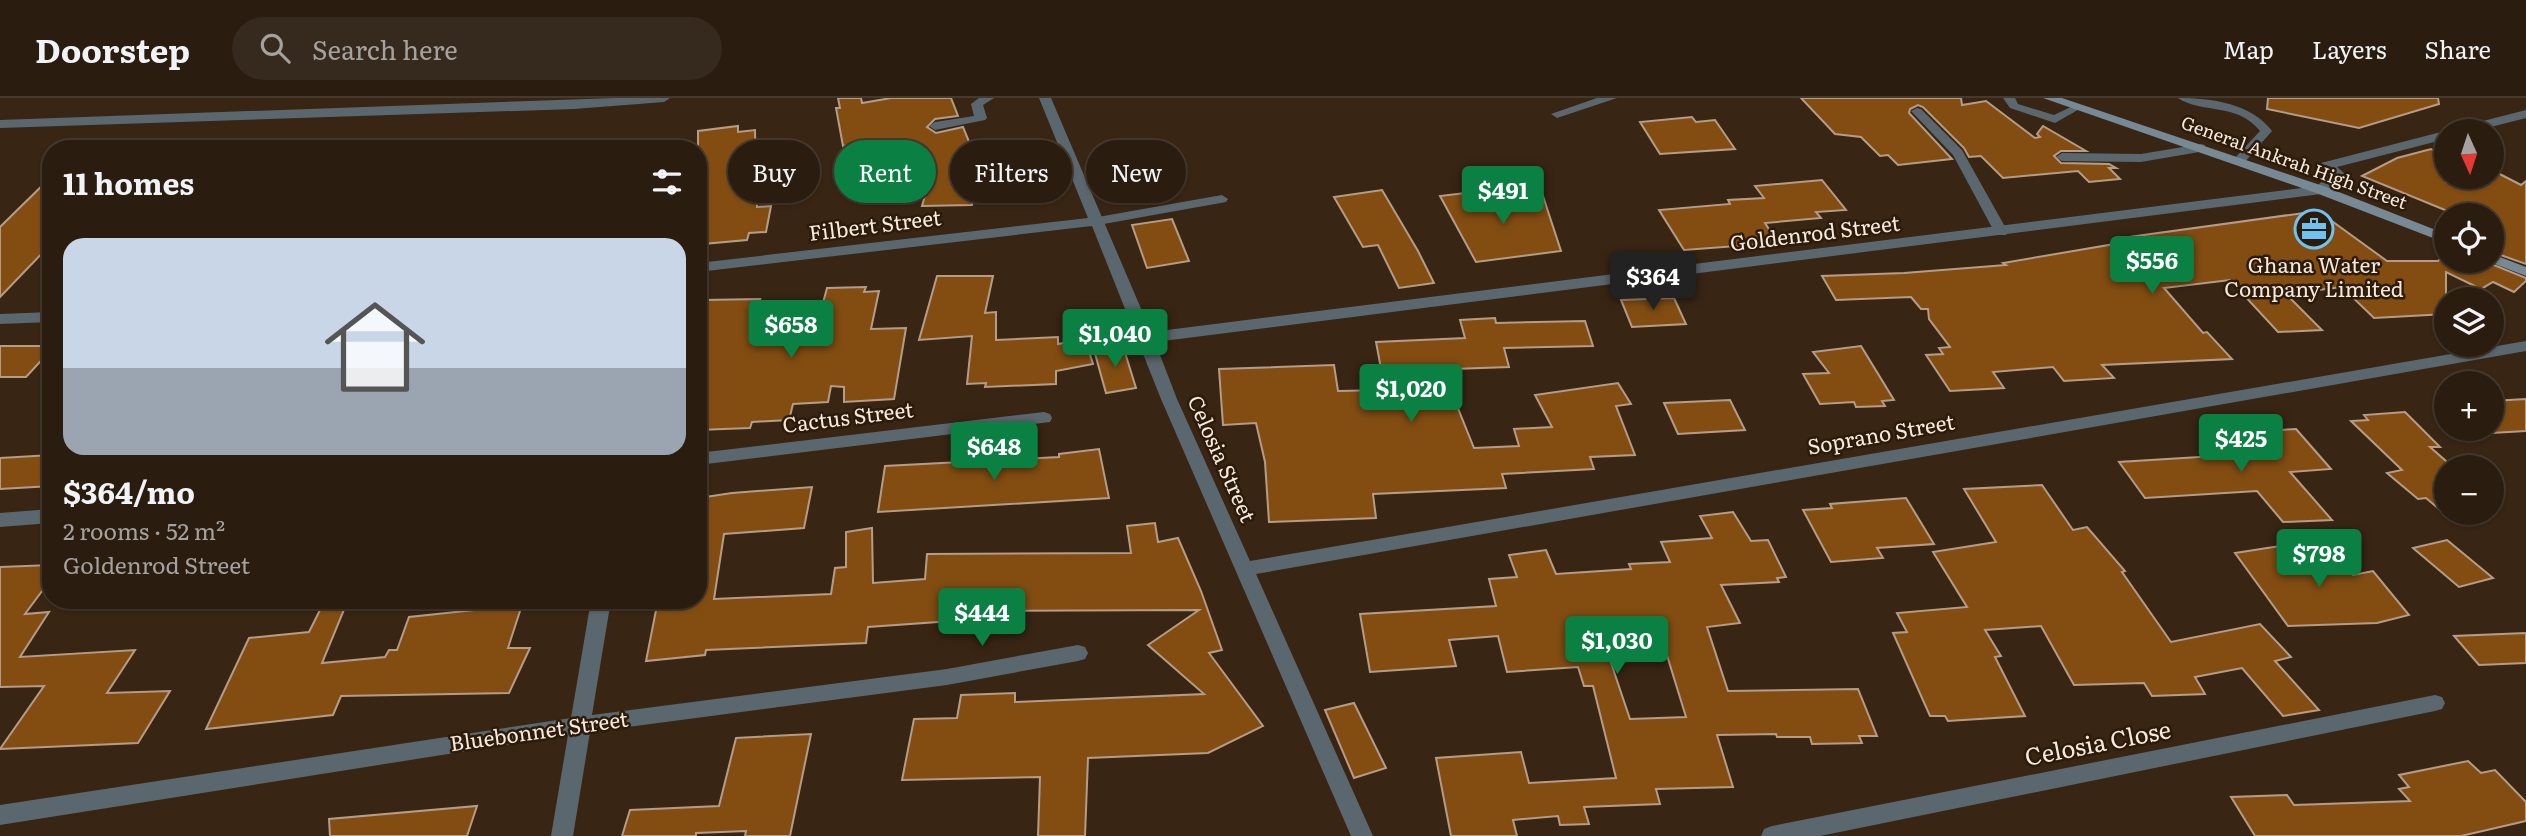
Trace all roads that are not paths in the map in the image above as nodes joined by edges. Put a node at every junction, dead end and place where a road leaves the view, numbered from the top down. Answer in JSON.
{"nodes":[{"id":1,"x":663,"y":98,"type":"edge"},
{"id":2,"x":988,"y":98,"type":"edge"},
{"id":3,"x":1045,"y":98,"type":"edge"},
{"id":4,"x":1611,"y":98,"type":"edge"},
{"id":5,"x":2009,"y":98,"type":"edge"},
{"id":6,"x":2049,"y":98,"type":"edge"},
{"id":7,"x":2184,"y":98,"type":"edge"},
{"id":8,"x":2232,"y":98,"type":"edge"},
{"id":9,"x":2077,"y":107,"type":"junction"},
{"id":10,"x":2219,"y":107,"type":"junction"},
{"id":11,"x":1917,"y":111,"type":"dead end"},
{"id":12,"x":1557,"y":114,"type":"dead end"},
{"id":13,"x":2526,"y":114,"type":"edge"},
{"id":14,"x":2504,"y":120,"type":"edge"},
{"id":15,"x":0,"y":124,"type":"edge"},
{"id":16,"x":935,"y":126,"type":"dead end"},
{"id":17,"x":2434,"y":138,"type":"edge"},
{"id":18,"x":2202,"y":148,"type":"junction"},
{"id":19,"x":2062,"y":157,"type":"dead end"},
{"id":20,"x":2239,"y":162,"type":"junction"},
{"id":21,"x":2321,"y":190,"type":"junction"},
{"id":22,"x":1222,"y":199,"type":"dead end"},
{"id":23,"x":1098,"y":220,"type":"junction"},
{"id":24,"x":2001,"y":232,"type":"junction"},
{"id":25,"x":2434,"y":234,"type":"edge"},
{"id":26,"x":2504,"y":263,"type":"edge"},
{"id":27,"x":707,"y":267,"type":"edge"},
{"id":28,"x":2526,"y":272,"type":"edge"},
{"id":29,"x":42,"y":317,"type":"edge"},
{"id":30,"x":0,"y":319,"type":"edge"},
{"id":31,"x":1146,"y":338,"type":"junction"},
{"id":32,"x":2526,"y":346,"type":"edge"},
{"id":33,"x":1044,"y":418,"type":"dead end"},
{"id":34,"x":707,"y":458,"type":"edge"},
{"id":35,"x":42,"y":517,"type":"edge"},
{"id":36,"x":0,"y":520,"type":"edge"},
{"id":37,"x":1244,"y":569,"type":"junction"},
{"id":38,"x":599,"y":609,"type":"edge"},
{"id":39,"x":1078,"y":653,"type":"dead end"},
{"id":40,"x":2435,"y":704,"type":"dead end"},
{"id":41,"x":580,"y":725,"type":"junction"},
{"id":42,"x":0,"y":815,"type":"edge"},
{"id":43,"x":562,"y":836,"type":"edge"},
{"id":44,"x":1362,"y":836,"type":"edge"},
{"id":45,"x":1772,"y":836,"type":"edge"}],
"edges":[{"from":1,"to":15,"type":"street"},
{"from":2,"to":16,"type":"lane"},
{"from":3,"to":23,"type":"street","name":"Celosia Street"},
{"from":4,"to":12,"type":"street"},
{"from":5,"to":9,"type":"lane"},
{"from":6,"to":9,"type":"main road","name":"General Ankrah High Street"},
{"from":7,"to":10,"type":"lane"},
{"from":8,"to":10,"type":"lane"},
{"from":9,"to":18,"type":"main road","name":"General Ankrah High Street"},
{"from":10,"to":20,"type":"lane"},
{"from":11,"to":24,"type":"lane"},
{"from":13,"to":14,"type":"street"},
{"from":17,"to":21,"type":"street"},
{"from":18,"to":19,"type":"lane"},
{"from":18,"to":20,"type":"main road","name":"General Ankrah High Street"},
{"from":20,"to":21,"type":"main road","name":"General Ankrah High Street"},
{"from":21,"to":24,"type":"street","name":"Goldenrod Street"},
{"from":21,"to":25,"type":"main road","name":"General Ankrah High Street"},
{"from":22,"to":23,"type":"lane"},
{"from":23,"to":27,"type":"street","name":"Filbert Street"},
{"from":23,"to":31,"type":"street","name":"Celosia Street"},
{"from":24,"to":31,"type":"street","name":"Goldenrod Street"},
{"from":26,"to":28,"type":"main road"},
{"from":29,"to":30,"type":"street"},
{"from":31,"to":37,"type":"street","name":"Celosia Street"},
{"from":32,"to":37,"type":"street","name":"Soprano Street"},
{"from":33,"to":34,"type":"street","name":"Cactus Street"},
{"from":35,"to":36,"type":"street"},
{"from":37,"to":44,"type":"street","name":"Celosia Street"},
{"from":38,"to":41,"type":"street"},
{"from":39,"to":41,"type":"street","name":"Bluebonnet Street"},
{"from":40,"to":45,"type":"street","name":"Celosia Close"},
{"from":41,"to":42,"type":"street","name":"Bluebonnet Street"},
{"from":41,"to":43,"type":"street"}]}
